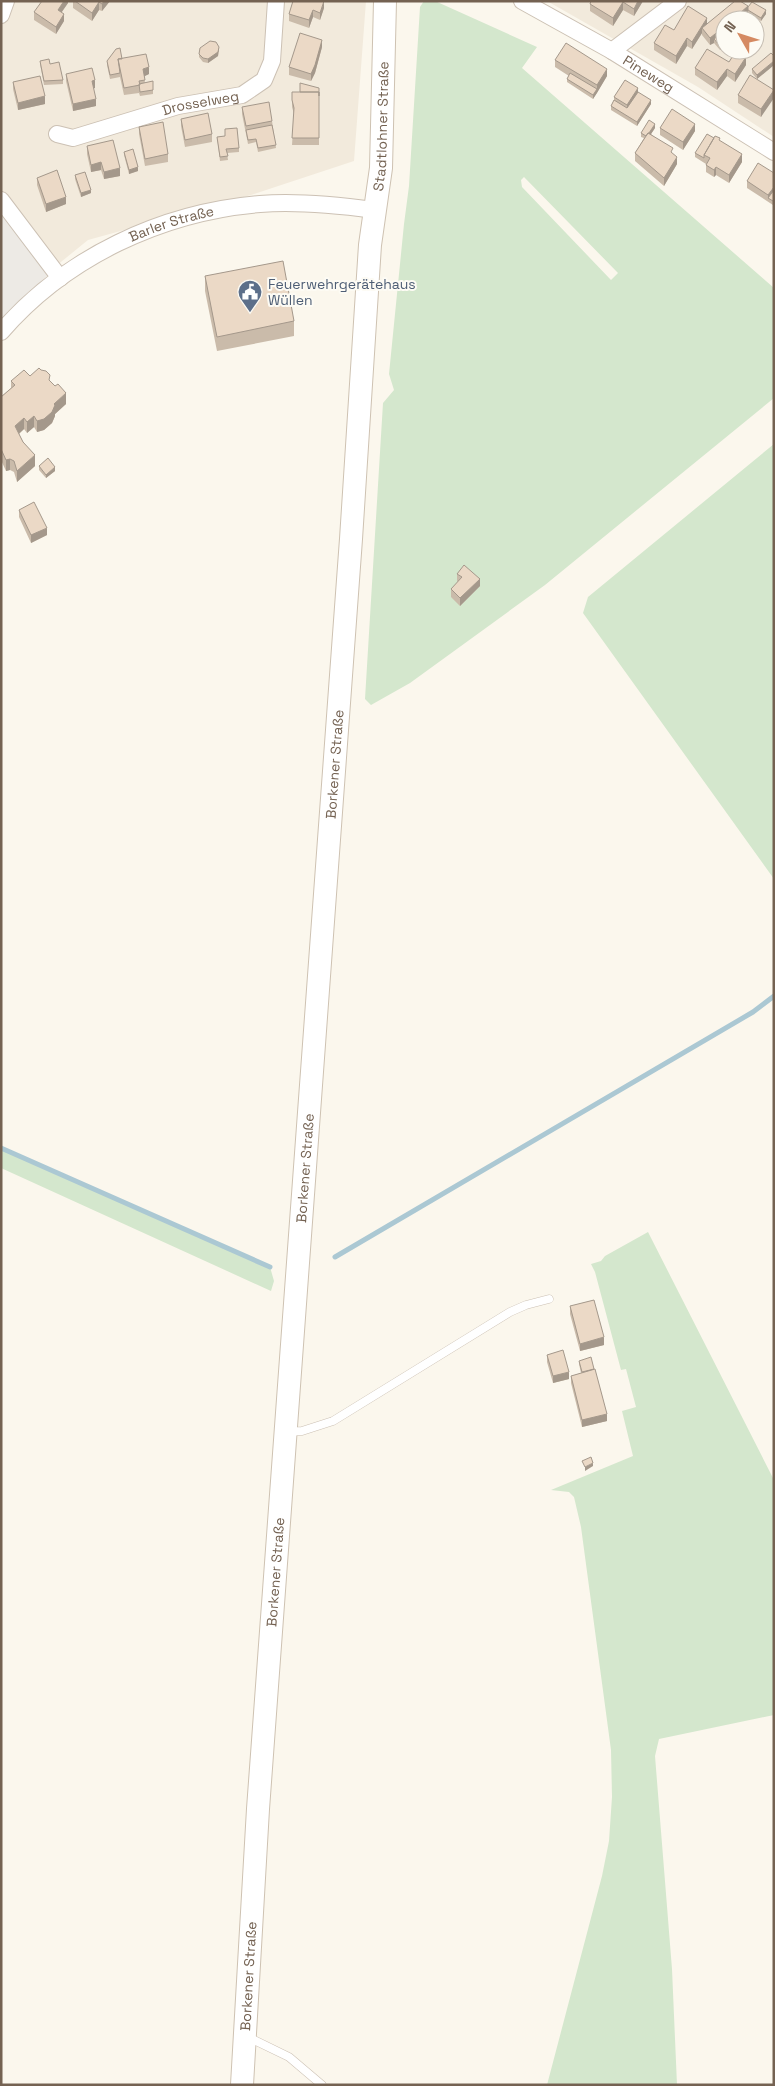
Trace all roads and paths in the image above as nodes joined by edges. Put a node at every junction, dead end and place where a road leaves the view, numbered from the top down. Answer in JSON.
{"nodes":[{"id":1,"x":6,"y":1,"type":"edge"},
{"id":2,"x":276,"y":1,"type":"edge"},
{"id":3,"x":385,"y":1,"type":"edge"},
{"id":4,"x":522,"y":1,"type":"edge"},
{"id":5,"x":678,"y":1,"type":"edge"},
{"id":6,"x":1,"y":14,"type":"edge"},
{"id":7,"x":612,"y":51,"type":"junction"},
{"id":8,"x":57,"y":134,"type":"dead end"},
{"id":9,"x":774,"y":152,"type":"edge"},
{"id":10,"x":1,"y":200,"type":"edge"},
{"id":11,"x":374,"y":210,"type":"junction"},
{"id":12,"x":369,"y":252,"type":"joint"},
{"id":13,"x":60,"y":278,"type":"junction"},
{"id":14,"x":1,"y":332,"type":"edge"},
{"id":15,"x":549,"y":1299,"type":"dead end"},
{"id":16,"x":287,"y":1432,"type":"junction"},
{"id":17,"x":246,"y":2036,"type":"junction"},
{"id":18,"x":242,"y":2085,"type":"edge"},
{"id":19,"x":322,"y":2085,"type":"edge"}],
"edges":[{"from":1,"to":6,"type":"street"},
{"from":2,"to":8,"type":"street","name":"Drosselweg"},
{"from":3,"to":11,"type":"main road","name":"Stadtlohner Straße"},
{"from":4,"to":7,"type":"street","name":"Pineweg"},
{"from":5,"to":7,"type":"street"},
{"from":7,"to":9,"type":"street","name":"Pineweg"},
{"from":10,"to":13,"type":"street"},
{"from":11,"to":12,"type":"main road","name":"Stadtlohner Straße"},
{"from":11,"to":13,"type":"street","name":"Barler Straße"},
{"from":12,"to":16,"type":"main road","name":"Borkener Straße"},
{"from":13,"to":14,"type":"street","name":"Barler Straße"},
{"from":15,"to":16,"type":"lane"},
{"from":16,"to":17,"type":"main road","name":"Borkener Straße"},
{"from":17,"to":18,"type":"main road","name":"Borkener Straße"},
{"from":17,"to":19,"type":"lane"}]}
